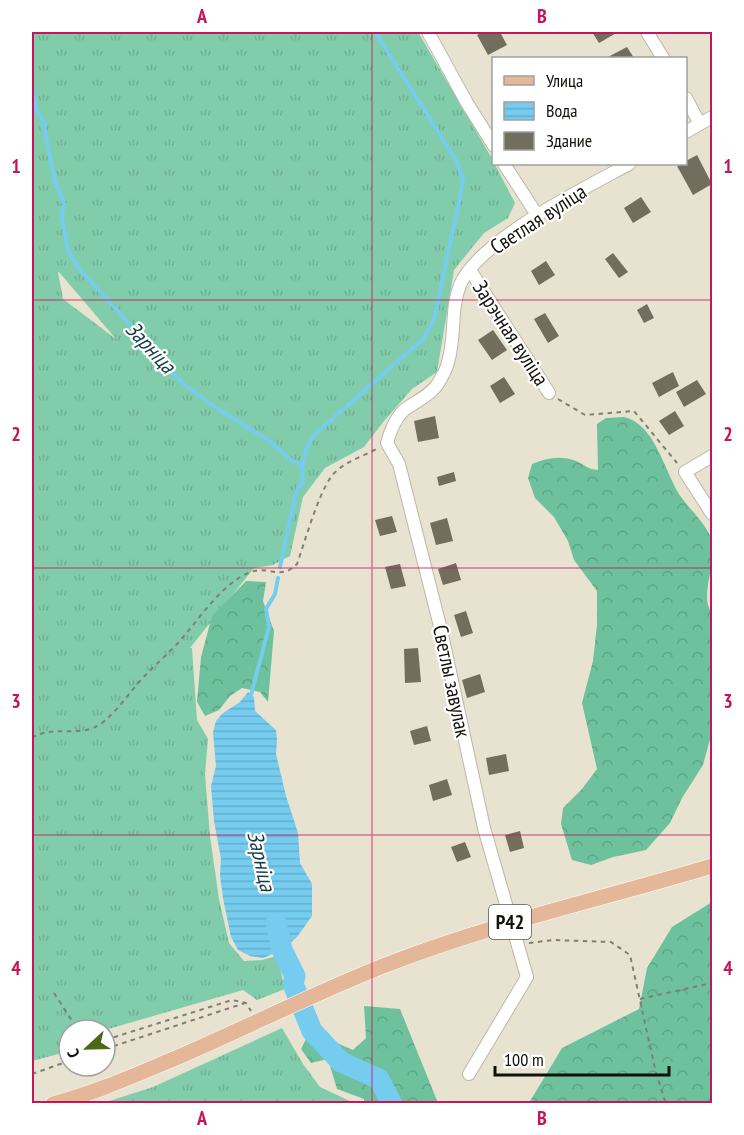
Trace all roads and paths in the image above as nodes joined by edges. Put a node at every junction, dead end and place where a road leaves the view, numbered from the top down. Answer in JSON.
{"nodes":[{"id":1,"x":428,"y":32,"type":"edge"},
{"id":2,"x":647,"y":32,"type":"edge"},
{"id":3,"x":662,"y":57,"type":"edge"},
{"id":4,"x":687,"y":100,"type":"edge"},
{"id":5,"x":712,"y":117,"type":"edge"},
{"id":6,"x":700,"y":124,"type":"junction"},
{"id":7,"x":687,"y":131,"type":"edge"},
{"id":8,"x":492,"y":143,"type":"edge"},
{"id":9,"x":505,"y":165,"type":"edge"},
{"id":10,"x":627,"y":165,"type":"edge"},
{"id":11,"x":537,"y":215,"type":"junction"},
{"id":12,"x":470,"y":270,"type":"junction"},
{"id":13,"x":549,"y":393,"type":"joint"},
{"id":14,"x":387,"y":443,"type":"junction"},
{"id":15,"x":712,"y":456,"type":"edge"},
{"id":16,"x":685,"y":472,"type":"junction"},
{"id":17,"x":712,"y":514,"type":"edge"},
{"id":18,"x":32,"y":738,"type":"edge"},
{"id":19,"x":712,"y":866,"type":"edge"},
{"id":20,"x":509,"y":915,"type":"junction"},
{"id":21,"x":517,"y":938,"type":"junction"},
{"id":22,"x":712,"y":983,"type":"edge"},
{"id":23,"x":54,"y":993,"type":"dead end"},
{"id":24,"x":640,"y":999,"type":"junction"},
{"id":25,"x":246,"y":1003,"type":"junction"},
{"id":26,"x":70,"y":1018,"type":"edge"},
{"id":27,"x":257,"y":1021,"type":"junction"},
{"id":28,"x":117,"y":1036,"type":"edge"},
{"id":29,"x":117,"y":1045,"type":"edge"},
{"id":30,"x":57,"y":1065,"type":"edge"},
{"id":31,"x":32,"y":1074,"type":"edge"},
{"id":32,"x":469,"y":1074,"type":"dead end"},
{"id":33,"x":52,"y":1104,"type":"edge"},
{"id":34,"x":666,"y":1104,"type":"edge"}],
"edges":[{"from":1,"to":8,"type":"street"},
{"from":2,"to":3,"type":"street"},
{"from":4,"to":6,"type":"street"},
{"from":5,"to":6,"type":"street"},
{"from":6,"to":7,"type":"street"},
{"from":9,"to":11,"type":"street"},
{"from":10,"to":11,"type":"street","name":"Светлая вуліца"},
{"from":11,"to":12,"type":"street","name":"Светлая вуліца"},
{"from":12,"to":13,"type":"street","name":"Зарэчная вуліца"},
{"from":12,"to":14,"type":"street","name":"Светлая вуліца"},
{"from":13,"to":16,"type":"path","name":"Зарэчная вуліца"},
{"from":14,"to":18,"type":"path"},
{"from":14,"to":20,"type":"street","name":"Светлы завулак"},
{"from":15,"to":16,"type":"street"},
{"from":16,"to":17,"type":"street"},
{"from":19,"to":20,"type":"main road","number":"Р42"},
{"from":20,"to":21,"type":"street","name":"Светлы завулак"},
{"from":20,"to":27,"type":"main road","number":"Р42"},
{"from":21,"to":24,"type":"path"},
{"from":21,"to":32,"type":"street","name":"Светлы завулак"},
{"from":22,"to":24,"type":"path"},
{"from":23,"to":26,"type":"path"},
{"from":24,"to":34,"type":"path"},
{"from":25,"to":27,"type":"path"},
{"from":25,"to":28,"type":"path"},
{"from":25,"to":29,"type":"path"},
{"from":27,"to":33,"type":"main road","number":"Р42"},
{"from":30,"to":31,"type":"path"}]}
